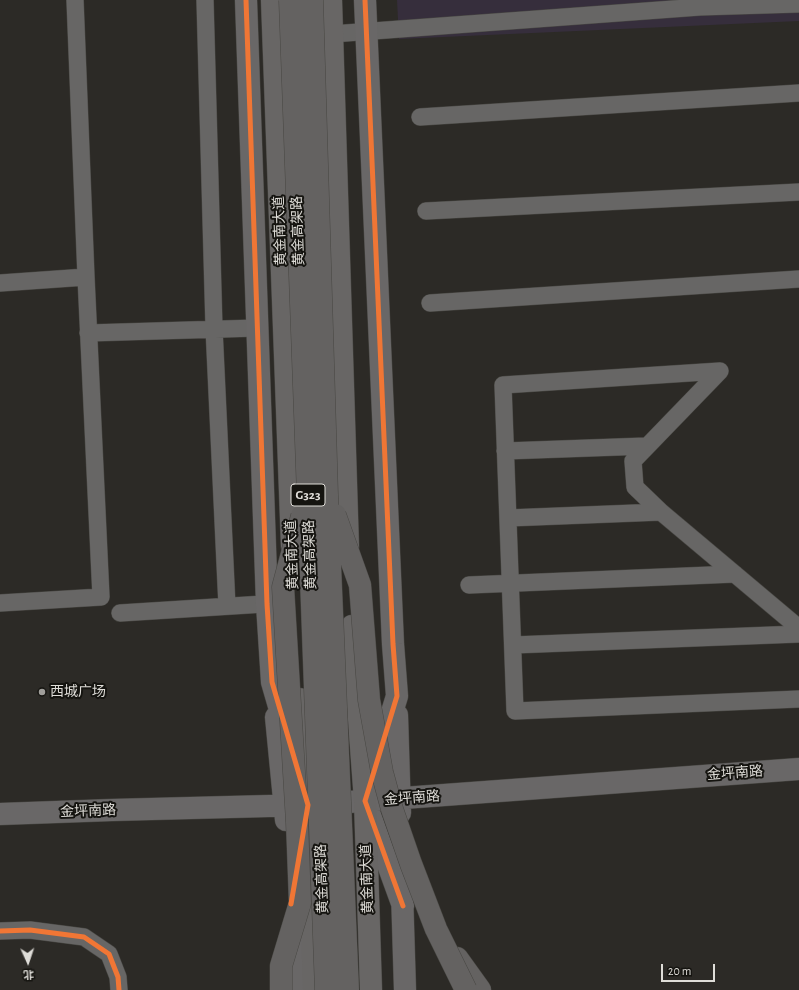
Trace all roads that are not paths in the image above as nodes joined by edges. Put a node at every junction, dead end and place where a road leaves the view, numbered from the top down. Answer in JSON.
{"nodes":[{"id":1,"x":75,"y":0,"type":"edge"},
{"id":2,"x":205,"y":0,"type":"edge"},
{"id":3,"x":246,"y":0,"type":"edge"},
{"id":4,"x":272,"y":0,"type":"edge"},
{"id":5,"x":290,"y":0,"type":"edge"},
{"id":6,"x":312,"y":0,"type":"edge"},
{"id":7,"x":331,"y":0,"type":"edge"},
{"id":8,"x":365,"y":0,"type":"edge"},
{"id":9,"x":700,"y":4,"type":"edge"},
{"id":10,"x":799,"y":4,"type":"edge"},
{"id":11,"x":366,"y":32,"type":"junction"},
{"id":12,"x":332,"y":34,"type":"junction"},
{"id":13,"x":799,"y":93,"type":"edge"},
{"id":14,"x":420,"y":117,"type":"dead end"},
{"id":15,"x":799,"y":192,"type":"edge"},
{"id":16,"x":426,"y":212,"type":"dead end"},
{"id":17,"x":86,"y":276,"type":"junction"},
{"id":18,"x":799,"y":279,"type":"edge"},
{"id":19,"x":0,"y":283,"type":"edge"},
{"id":20,"x":430,"y":303,"type":"dead end"},
{"id":21,"x":214,"y":328,"type":"junction"},
{"id":22,"x":257,"y":328,"type":"junction"},
{"id":23,"x":88,"y":333,"type":"junction"},
{"id":24,"x":646,"y":446,"type":"junction"},
{"id":25,"x":505,"y":451,"type":"junction"},
{"id":26,"x":318,"y":495,"type":"junction"},
{"id":27,"x":661,"y":512,"type":"junction"},
{"id":28,"x":508,"y":518,"type":"junction"},
{"id":29,"x":734,"y":574,"type":"junction"},
{"id":30,"x":510,"y":583,"type":"junction"},
{"id":31,"x":469,"y":585,"type":"dead end"},
{"id":32,"x":294,"y":601,"type":"junction"},
{"id":33,"x":0,"y":603,"type":"edge"},
{"id":34,"x":267,"y":604,"type":"junction"},
{"id":35,"x":226,"y":606,"type":"junction"},
{"id":36,"x":120,"y":613,"type":"dead end"},
{"id":37,"x":799,"y":628,"type":"edge"},
{"id":38,"x":799,"y":634,"type":"edge"},
{"id":39,"x":513,"y":645,"type":"junction"},
{"id":40,"x":272,"y":682,"type":"junction"},
{"id":41,"x":397,"y":696,"type":"junction"},
{"id":42,"x":799,"y":699,"type":"edge"},
{"id":43,"x":799,"y":770,"type":"edge"},
{"id":44,"x":400,"y":798,"type":"junction"},
{"id":45,"x":365,"y":801,"type":"junction"},
{"id":46,"x":308,"y":805,"type":"junction"},
{"id":47,"x":285,"y":806,"type":"junction"},
{"id":48,"x":0,"y":814,"type":"edge"},
{"id":49,"x":291,"y":904,"type":"junction"},
{"id":50,"x":403,"y":906,"type":"junction"},
{"id":51,"x":436,"y":928,"type":"junction"},
{"id":52,"x":0,"y":931,"type":"edge"},
{"id":53,"x":281,"y":966,"type":"junction"},
{"id":54,"x":119,"y":990,"type":"edge"},
{"id":55,"x":276,"y":990,"type":"edge"},
{"id":56,"x":281,"y":990,"type":"edge"},
{"id":57,"x":293,"y":990,"type":"edge"},
{"id":58,"x":314,"y":990,"type":"edge"},
{"id":59,"x":326,"y":990,"type":"edge"},
{"id":60,"x":348,"y":990,"type":"edge"},
{"id":61,"x":371,"y":990,"type":"edge"},
{"id":62,"x":405,"y":990,"type":"edge"},
{"id":63,"x":466,"y":990,"type":"edge"},
{"id":64,"x":480,"y":990,"type":"edge"}],
"edges":[{"from":1,"to":17,"type":"street"},
{"from":2,"to":21,"type":"street"},
{"from":3,"to":22,"type":"street"},
{"from":4,"to":32,"type":"main road","name":"黄金南大道"},
{"from":5,"to":26,"type":"highway","name":"黄金高架路","number":"G323","bridge":true},
{"from":6,"to":26,"type":"highway","name":"黄金高架路","number":"G323","bridge":true},
{"from":7,"to":12,"type":"main road","name":"黄金南大道"},
{"from":8,"to":11,"type":"street"},
{"from":9,"to":10,"type":"street"},
{"from":9,"to":11,"type":"street"},
{"from":11,"to":12,"type":"street"},
{"from":11,"to":41,"type":"street"},
{"from":12,"to":45,"type":"main road","name":"黄金南大道"},
{"from":13,"to":14,"type":"street"},
{"from":15,"to":16,"type":"street"},
{"from":17,"to":19,"type":"street"},
{"from":17,"to":23,"type":"street"},
{"from":18,"to":20,"type":"street"},
{"from":21,"to":22,"type":"street"},
{"from":21,"to":23,"type":"street"},
{"from":21,"to":35,"type":"street"},
{"from":22,"to":34,"type":"street"},
{"from":23,"to":33,"type":"street"},
{"from":24,"to":25,"type":"street"},
{"from":24,"to":25,"type":"street"},
{"from":24,"to":27,"type":"street"},
{"from":25,"to":28,"type":"street"},
{"from":26,"to":51,"type":"highway","bridge":true},
{"from":26,"to":53,"type":"highway","bridge":true},
{"from":26,"to":59,"type":"highway","name":"黄金高架路","number":"G323","bridge":true},
{"from":26,"to":60,"type":"highway","name":"黄金高架路","number":"G323","bridge":true},
{"from":27,"to":28,"type":"street"},
{"from":27,"to":29,"type":"street"},
{"from":28,"to":30,"type":"street"},
{"from":29,"to":30,"type":"street"},
{"from":29,"to":37,"type":"street"},
{"from":30,"to":31,"type":"street"},
{"from":30,"to":39,"type":"street"},
{"from":32,"to":34,"type":"street"},
{"from":32,"to":46,"type":"main road","name":"黄金南大道"},
{"from":34,"to":35,"type":"street"},
{"from":34,"to":40,"type":"street"},
{"from":35,"to":36,"type":"street"},
{"from":38,"to":39,"type":"street"},
{"from":39,"to":42,"type":"street"},
{"from":40,"to":46,"type":"street"},
{"from":40,"to":47,"type":"street"},
{"from":41,"to":44,"type":"street"},
{"from":41,"to":45,"type":"street"},
{"from":43,"to":44,"type":"street","name":"金坪南路"},
{"from":44,"to":45,"type":"street","name":"金坪南路"},
{"from":44,"to":50,"type":"street"},
{"from":45,"to":46,"type":"street","name":"金坪南路"},
{"from":45,"to":50,"type":"street"},
{"from":45,"to":61,"type":"main road","name":"黄金南大道"},
{"from":46,"to":47,"type":"street","name":"金坪南路"},
{"from":46,"to":49,"type":"street"},
{"from":46,"to":58,"type":"main road","name":"黄金南大道"},
{"from":47,"to":48,"type":"street","name":"金坪南路"},
{"from":47,"to":49,"type":"street"},
{"from":49,"to":57,"type":"street"},
{"from":50,"to":62,"type":"street"},
{"from":51,"to":63,"type":"highway","bridge":true},
{"from":51,"to":64,"type":"highway","bridge":true},
{"from":52,"to":54,"type":"street"},
{"from":53,"to":55,"type":"highway","bridge":true},
{"from":53,"to":56,"type":"highway","bridge":true}]}
